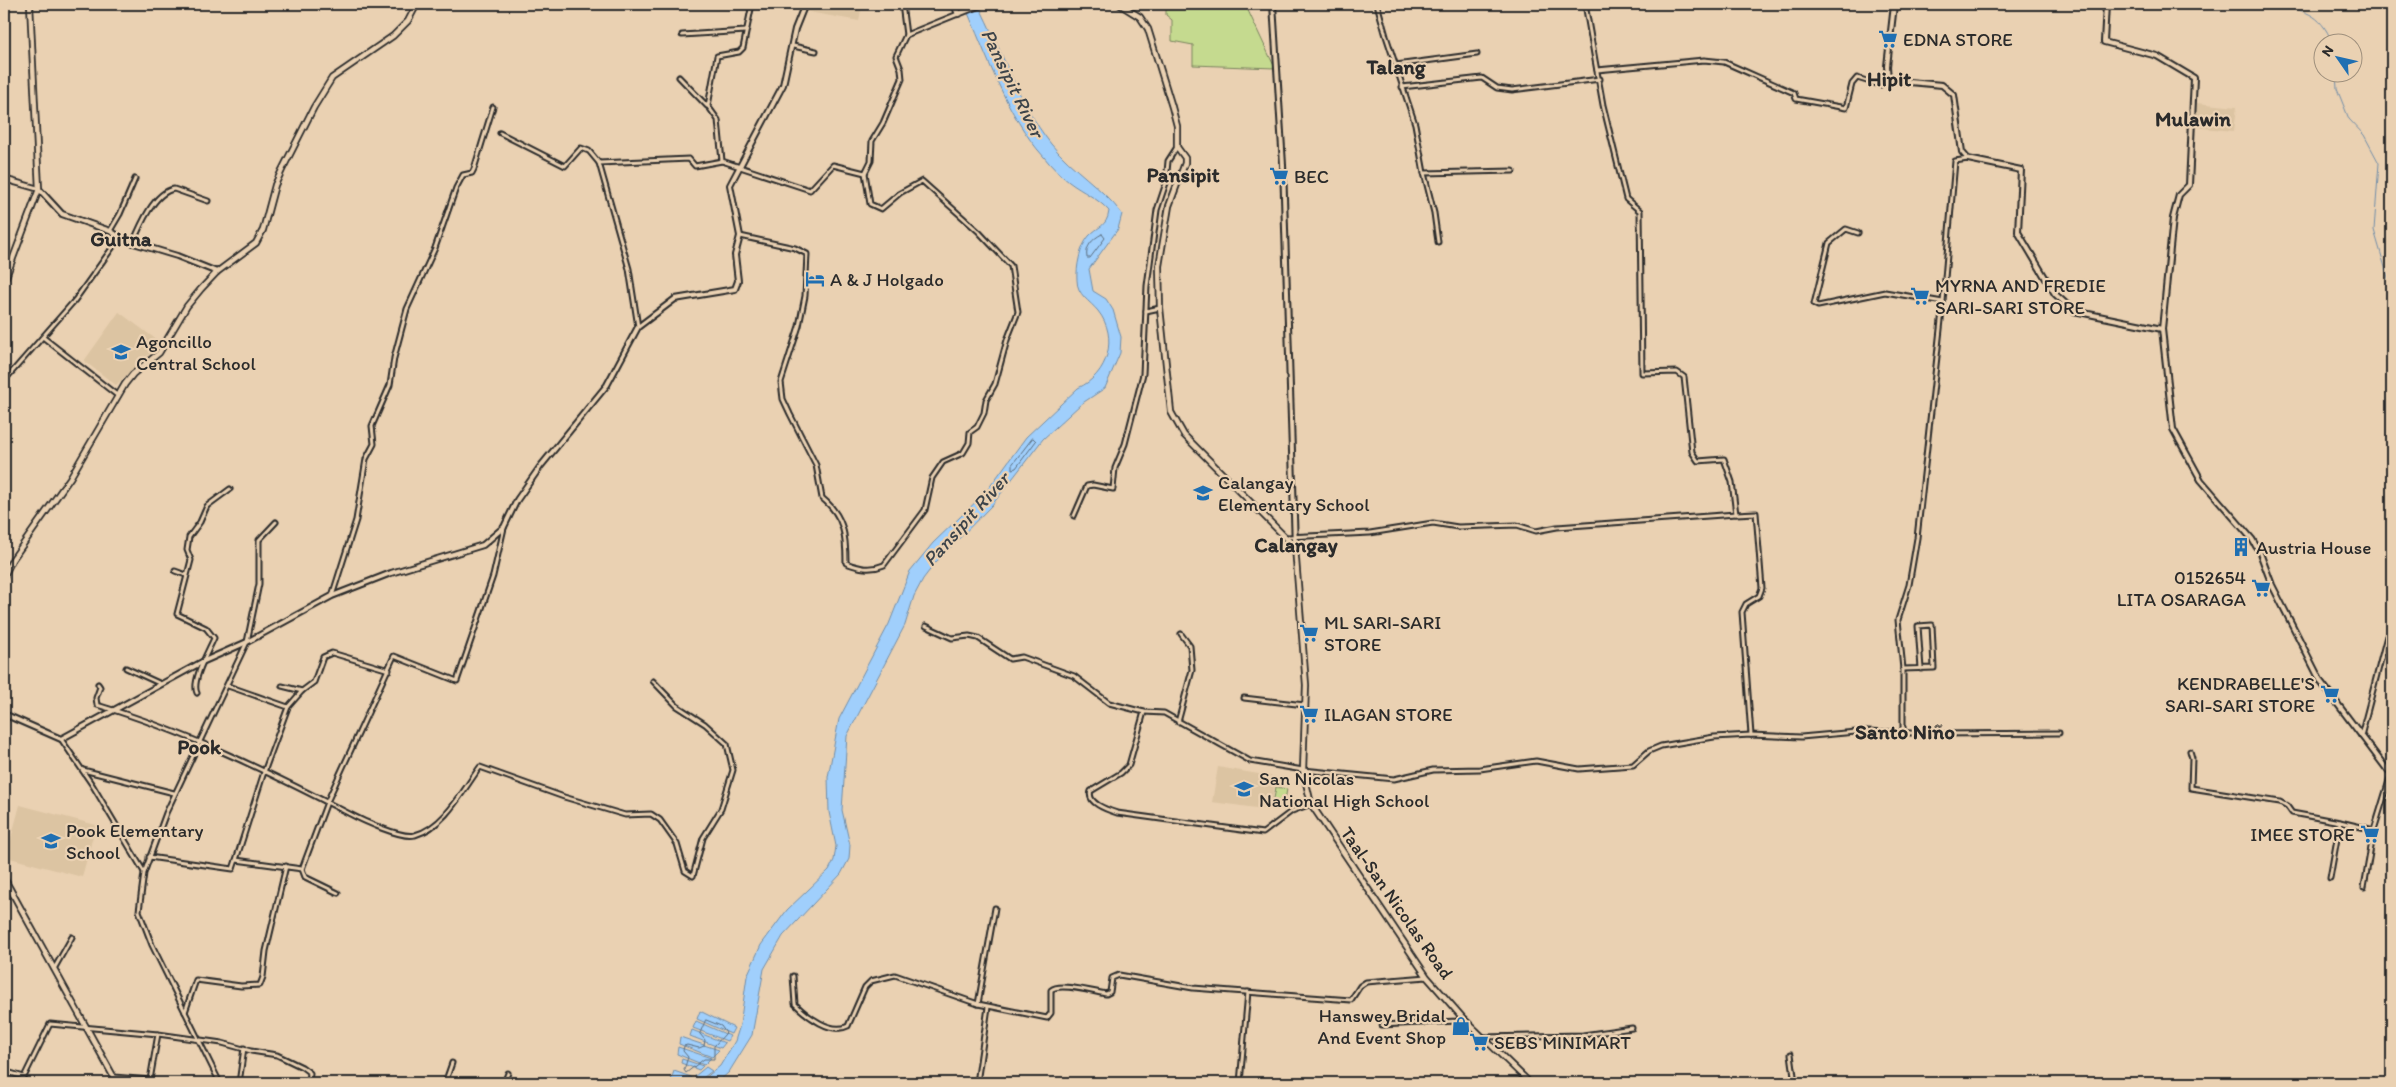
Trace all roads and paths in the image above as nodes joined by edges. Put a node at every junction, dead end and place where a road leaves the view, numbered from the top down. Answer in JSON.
{"nodes":[{"id":1,"x":30,"y":4,"type":"edge"},
{"id":2,"x":418,"y":4,"type":"edge"},
{"id":3,"x":752,"y":4,"type":"edge"},
{"id":4,"x":805,"y":4,"type":"edge"},
{"id":5,"x":902,"y":4,"type":"edge"},
{"id":6,"x":954,"y":4,"type":"edge"},
{"id":7,"x":983,"y":4,"type":"edge"},
{"id":8,"x":1120,"y":4,"type":"edge"},
{"id":9,"x":1273,"y":4,"type":"edge"},
{"id":10,"x":1377,"y":4,"type":"edge"},
{"id":11,"x":1585,"y":4,"type":"edge"},
{"id":12,"x":1893,"y":4,"type":"edge"},
{"id":13,"x":2106,"y":4,"type":"edge"},
{"id":14,"x":958,"y":14,"type":"junction"},
{"id":15,"x":746,"y":32,"type":"junction"},
{"id":16,"x":682,"y":35,"type":"dead end"},
{"id":17,"x":906,"y":35,"type":"junction"},
{"id":18,"x":793,"y":46,"type":"junction"},
{"id":19,"x":816,"y":51,"type":"dead end"},
{"id":20,"x":1478,"y":54,"type":"dead end"},
{"id":21,"x":1396,"y":65,"type":"junction"},
{"id":22,"x":1597,"y":70,"type":"junction"},
{"id":23,"x":679,"y":77,"type":"dead end"},
{"id":24,"x":1600,"y":79,"type":"junction"},
{"id":25,"x":1888,"y":80,"type":"junction"},
{"id":26,"x":1402,"y":87,"type":"junction"},
{"id":27,"x":708,"y":106,"type":"junction"},
{"id":28,"x":493,"y":107,"type":"dead end"},
{"id":29,"x":500,"y":133,"type":"dead end"},
{"id":30,"x":1177,"y":147,"type":"junction"},
{"id":31,"x":1968,"y":159,"type":"junction"},
{"id":32,"x":722,"y":161,"type":"junction"},
{"id":33,"x":599,"y":163,"type":"junction"},
{"id":34,"x":741,"y":166,"type":"junction"},
{"id":35,"x":1513,"y":171,"type":"dead end"},
{"id":36,"x":865,"y":173,"type":"junction"},
{"id":37,"x":1424,"y":173,"type":"junction"},
{"id":38,"x":4,"y":178,"type":"edge"},
{"id":39,"x":135,"y":178,"type":"dead end"},
{"id":40,"x":39,"y":189,"type":"junction"},
{"id":41,"x":208,"y":201,"type":"dead end"},
{"id":42,"x":110,"y":231,"type":"junction"},
{"id":43,"x":1858,"y":233,"type":"dead end"},
{"id":44,"x":740,"y":236,"type":"junction"},
{"id":45,"x":120,"y":237,"type":"junction"},
{"id":46,"x":1438,"y":242,"type":"dead end"},
{"id":47,"x":133,"y":243,"type":"junction"},
{"id":48,"x":4,"y":264,"type":"edge"},
{"id":49,"x":10,"y":267,"type":"junction"},
{"id":50,"x":217,"y":272,"type":"junction"},
{"id":51,"x":4,"y":282,"type":"edge"},
{"id":52,"x":1944,"y":302,"type":"junction"},
{"id":53,"x":1160,"y":308,"type":"junction"},
{"id":54,"x":1146,"y":311,"type":"junction"},
{"id":55,"x":638,"y":327,"type":"junction"},
{"id":56,"x":2162,"y":329,"type":"junction"},
{"id":57,"x":44,"y":338,"type":"junction"},
{"id":58,"x":4,"y":381,"type":"edge"},
{"id":59,"x":118,"y":396,"type":"junction"},
{"id":60,"x":230,"y":489,"type":"dead end"},
{"id":61,"x":1736,"y":514,"type":"junction"},
{"id":62,"x":1074,"y":516,"type":"dead end"},
{"id":63,"x":276,"y":522,"type":"dead end"},
{"id":64,"x":504,"y":527,"type":"junction"},
{"id":65,"x":1288,"y":537,"type":"junction"},
{"id":66,"x":1297,"y":537,"type":"junction"},
{"id":67,"x":1295,"y":547,"type":"junction"},
{"id":68,"x":175,"y":571,"type":"dead end"},
{"id":69,"x":186,"y":575,"type":"junction"},
{"id":70,"x":4,"y":576,"type":"edge"},
{"id":71,"x":332,"y":596,"type":"junction"},
{"id":72,"x":926,"y":626,"type":"dead end"},
{"id":73,"x":1181,"y":634,"type":"dead end"},
{"id":74,"x":2387,"y":636,"type":"dead end"},
{"id":75,"x":247,"y":642,"type":"junction"},
{"id":76,"x":202,"y":662,"type":"junction"},
{"id":77,"x":126,"y":668,"type":"dead end"},
{"id":78,"x":1921,"y":668,"type":"junction"},
{"id":79,"x":389,"y":670,"type":"junction"},
{"id":80,"x":1903,"y":670,"type":"junction"},
{"id":81,"x":653,"y":681,"type":"dead end"},
{"id":82,"x":98,"y":684,"type":"dead end"},
{"id":83,"x":161,"y":684,"type":"junction"},
{"id":84,"x":228,"y":686,"type":"junction"},
{"id":85,"x":282,"y":686,"type":"dead end"},
{"id":86,"x":302,"y":691,"type":"junction"},
{"id":87,"x":197,"y":693,"type":"dead end"},
{"id":88,"x":1244,"y":698,"type":"dead end"},
{"id":89,"x":1305,"y":704,"type":"junction"},
{"id":90,"x":288,"y":706,"type":"junction"},
{"id":91,"x":113,"y":710,"type":"junction"},
{"id":92,"x":1144,"y":712,"type":"junction"},
{"id":93,"x":4,"y":714,"type":"edge"},
{"id":94,"x":1178,"y":722,"type":"junction"},
{"id":95,"x":1903,"y":731,"type":"junction"},
{"id":96,"x":2058,"y":733,"type":"dead end"},
{"id":97,"x":1751,"y":735,"type":"junction"},
{"id":98,"x":2361,"y":737,"type":"junction"},
{"id":99,"x":61,"y":740,"type":"junction"},
{"id":100,"x":198,"y":742,"type":"junction"},
{"id":101,"x":2190,"y":751,"type":"dead end"},
{"id":102,"x":82,"y":770,"type":"junction"},
{"id":103,"x":1303,"y":770,"type":"junction"},
{"id":104,"x":264,"y":772,"type":"junction"},
{"id":105,"x":2392,"y":775,"type":"edge"},
{"id":106,"x":174,"y":793,"type":"junction"},
{"id":107,"x":327,"y":802,"type":"junction"},
{"id":108,"x":1311,"y":804,"type":"junction"},
{"id":109,"x":2340,"y":822,"type":"junction"},
{"id":110,"x":2374,"y":830,"type":"junction"},
{"id":111,"x":149,"y":857,"type":"junction"},
{"id":112,"x":236,"y":860,"type":"junction"},
{"id":113,"x":286,"y":866,"type":"junction"},
{"id":114,"x":302,"y":869,"type":"junction"},
{"id":115,"x":144,"y":873,"type":"junction"},
{"id":116,"x":4,"y":878,"type":"edge"},
{"id":117,"x":2330,"y":878,"type":"dead end"},
{"id":118,"x":2364,"y":887,"type":"dead end"},
{"id":119,"x":338,"y":893,"type":"dead end"},
{"id":120,"x":995,"y":908,"type":"dead end"},
{"id":121,"x":72,"y":937,"type":"dead end"},
{"id":122,"x":54,"y":969,"type":"junction"},
{"id":123,"x":793,"y":976,"type":"dead end"},
{"id":124,"x":1427,"y":977,"type":"junction"},
{"id":125,"x":1248,"y":992,"type":"junction"},
{"id":126,"x":978,"y":1004,"type":"junction"},
{"id":127,"x":988,"y":1006,"type":"junction"},
{"id":128,"x":185,"y":1012,"type":"junction"},
{"id":129,"x":1462,"y":1017,"type":"junction"},
{"id":130,"x":1382,"y":1025,"type":"dead end"},
{"id":131,"x":87,"y":1028,"type":"junction"},
{"id":132,"x":1632,"y":1028,"type":"dead end"},
{"id":133,"x":158,"y":1034,"type":"junction"},
{"id":134,"x":1482,"y":1037,"type":"junction"},
{"id":135,"x":201,"y":1041,"type":"junction"},
{"id":136,"x":244,"y":1048,"type":"junction"},
{"id":137,"x":1791,"y":1054,"type":"dead end"},
{"id":138,"x":452,"y":1063,"type":"dead end"},
{"id":139,"x":4,"y":1071,"type":"edge"},
{"id":140,"x":508,"y":1073,"type":"dead end"},
{"id":141,"x":114,"y":1077,"type":"junction"},
{"id":142,"x":117,"y":1083,"type":"edge"},
{"id":143,"x":220,"y":1083,"type":"edge"},
{"id":144,"x":239,"y":1083,"type":"edge"},
{"id":145,"x":309,"y":1083,"type":"edge"},
{"id":146,"x":446,"y":1083,"type":"edge"},
{"id":147,"x":504,"y":1083,"type":"edge"},
{"id":148,"x":977,"y":1083,"type":"edge"},
{"id":149,"x":1240,"y":1083,"type":"edge"},
{"id":150,"x":1530,"y":1083,"type":"edge"},
{"id":151,"x":1795,"y":1083,"type":"edge"}],
"edges":[{"from":1,"to":40,"type":"main road"},
{"from":2,"to":50,"type":"main road"},
{"from":3,"to":15,"type":"street"},
{"from":4,"to":18,"type":"street"},
{"from":5,"to":17,"type":"street"},
{"from":6,"to":14,"type":"main road"},
{"from":7,"to":14,"type":"main road"},
{"from":8,"to":30,"type":"main road"},
{"from":9,"to":66,"type":"street"},
{"from":10,"to":21,"type":"street"},
{"from":11,"to":22,"type":"street"},
{"from":12,"to":25,"type":"street"},
{"from":13,"to":56,"type":"street"},
{"from":14,"to":17,"type":"street"},
{"from":15,"to":16,"type":"street"},
{"from":15,"to":27,"type":"street"},
{"from":17,"to":36,"type":"street"},
{"from":18,"to":19,"type":"street"},
{"from":18,"to":34,"type":"street"},
{"from":20,"to":21,"type":"street"},
{"from":21,"to":26,"type":"street"},
{"from":22,"to":24,"type":"street"},
{"from":22,"to":25,"type":"street"},
{"from":23,"to":27,"type":"street"},
{"from":24,"to":26,"type":"street"},
{"from":24,"to":61,"type":"street"},
{"from":25,"to":31,"type":"street"},
{"from":26,"to":37,"type":"street"},
{"from":27,"to":32,"type":"street"},
{"from":28,"to":71,"type":"street"},
{"from":29,"to":33,"type":"street"},
{"from":30,"to":53,"type":"main road"},
{"from":30,"to":54,"type":"street"},
{"from":31,"to":52,"type":"street"},
{"from":31,"to":56,"type":"street"},
{"from":32,"to":33,"type":"street"},
{"from":32,"to":34,"type":"street"},
{"from":33,"to":55,"type":"street"},
{"from":34,"to":36,"type":"street"},
{"from":34,"to":44,"type":"street"},
{"from":35,"to":37,"type":"street"},
{"from":36,"to":44,"type":"street"},
{"from":37,"to":46,"type":"street"},
{"from":38,"to":40,"type":"street"},
{"from":39,"to":42,"type":"street"},
{"from":40,"to":42,"type":"street"},
{"from":40,"to":49,"type":"main road"},
{"from":41,"to":47,"type":"street"},
{"from":42,"to":45,"type":"street"},
{"from":43,"to":52,"type":"street"},
{"from":44,"to":55,"type":"street"},
{"from":45,"to":47,"type":"street"},
{"from":45,"to":57,"type":"street"},
{"from":47,"to":50,"type":"street"},
{"from":48,"to":49,"type":"street"},
{"from":49,"to":51,"type":"main road"},
{"from":50,"to":59,"type":"main road"},
{"from":52,"to":80,"type":"street"},
{"from":53,"to":54,"type":"street"},
{"from":53,"to":65,"type":"main road"},
{"from":54,"to":62,"type":"street"},
{"from":55,"to":64,"type":"street"},
{"from":56,"to":98,"type":"street"},
{"from":57,"to":58,"type":"street"},
{"from":57,"to":59,"type":"street"},
{"from":59,"to":70,"type":"main road"},
{"from":60,"to":69,"type":"street"},
{"from":61,"to":66,"type":"street"},
{"from":61,"to":97,"type":"street"},
{"from":63,"to":75,"type":"street"},
{"from":64,"to":71,"type":"street"},
{"from":64,"to":79,"type":"street"},
{"from":65,"to":66,"type":"street"},
{"from":65,"to":67,"type":"main road"},
{"from":66,"to":67,"type":"street"},
{"from":67,"to":89,"type":"main road","name":"Taal-San Nicolas Road"},
{"from":68,"to":69,"type":"street"},
{"from":69,"to":76,"type":"street"},
{"from":71,"to":75,"type":"street"},
{"from":72,"to":92,"type":"street"},
{"from":73,"to":94,"type":"street"},
{"from":74,"to":98,"type":"street"},
{"from":75,"to":76,"type":"street"},
{"from":75,"to":84,"type":"street"},
{"from":76,"to":83,"type":"street"},
{"from":76,"to":87,"type":"street"},
{"from":77,"to":83,"type":"street"},
{"from":78,"to":78,"type":"street"},
{"from":78,"to":80,"type":"street"},
{"from":79,"to":86,"type":"street"},
{"from":79,"to":107,"type":"street"},
{"from":80,"to":95,"type":"street"},
{"from":81,"to":107,"type":"street"},
{"from":82,"to":91,"type":"street"},
{"from":83,"to":91,"type":"street"},
{"from":84,"to":90,"type":"street"},
{"from":84,"to":100,"type":"street"},
{"from":85,"to":86,"type":"street"},
{"from":86,"to":90,"type":"street"},
{"from":88,"to":89,"type":"street"},
{"from":89,"to":103,"type":"main road","name":"Taal-San Nicolas Road"},
{"from":90,"to":104,"type":"street"},
{"from":91,"to":99,"type":"street"},
{"from":91,"to":100,"type":"street"},
{"from":92,"to":94,"type":"street"},
{"from":92,"to":108,"type":"street"},
{"from":93,"to":99,"type":"street"},
{"from":94,"to":103,"type":"street"},
{"from":95,"to":96,"type":"street"},
{"from":95,"to":97,"type":"street"},
{"from":97,"to":103,"type":"street"},
{"from":98,"to":105,"type":"street"},
{"from":99,"to":102,"type":"street"},
{"from":100,"to":104,"type":"street"},
{"from":100,"to":106,"type":"street"},
{"from":101,"to":109,"type":"street"},
{"from":102,"to":106,"type":"street"},
{"from":102,"to":115,"type":"street"},
{"from":103,"to":108,"type":"main road","name":"Taal-San Nicolas Road"},
{"from":104,"to":107,"type":"street"},
{"from":104,"to":112,"type":"street"},
{"from":105,"to":110,"type":"street"},
{"from":106,"to":111,"type":"street"},
{"from":107,"to":114,"type":"street"},
{"from":108,"to":124,"type":"main road","name":"Taal-San Nicolas Road"},
{"from":109,"to":110,"type":"street"},
{"from":109,"to":117,"type":"street"},
{"from":110,"to":118,"type":"street"},
{"from":111,"to":112,"type":"street"},
{"from":111,"to":115,"type":"street"},
{"from":112,"to":113,"type":"street"},
{"from":113,"to":114,"type":"street"},
{"from":113,"to":128,"type":"street"},
{"from":114,"to":119,"type":"street"},
{"from":115,"to":128,"type":"street"},
{"from":116,"to":122,"type":"main road"},
{"from":120,"to":126,"type":"street"},
{"from":121,"to":122,"type":"street"},
{"from":122,"to":131,"type":"main road"},
{"from":123,"to":126,"type":"street"},
{"from":124,"to":125,"type":"street"},
{"from":124,"to":129,"type":"main road","name":"Taal-San Nicolas Road"},
{"from":125,"to":127,"type":"street"},
{"from":125,"to":149,"type":"street"},
{"from":126,"to":127,"type":"street"},
{"from":127,"to":148,"type":"street"},
{"from":128,"to":135,"type":"street"},
{"from":129,"to":130,"type":"street"},
{"from":129,"to":134,"type":"main road","name":"Taal-San Nicolas Road"},
{"from":131,"to":133,"type":"street"},
{"from":131,"to":139,"type":"street"},
{"from":131,"to":141,"type":"main road"},
{"from":132,"to":134,"type":"street"},
{"from":133,"to":135,"type":"street"},
{"from":133,"to":141,"type":"street"},
{"from":134,"to":150,"type":"main road","name":"Taal-San Nicolas Road"},
{"from":135,"to":136,"type":"street"},
{"from":135,"to":143,"type":"street"},
{"from":136,"to":144,"type":"street"},
{"from":136,"to":145,"type":"street"},
{"from":137,"to":151,"type":"street"},
{"from":138,"to":146,"type":"street"},
{"from":140,"to":147,"type":"street"},
{"from":141,"to":142,"type":"main road"}]}
